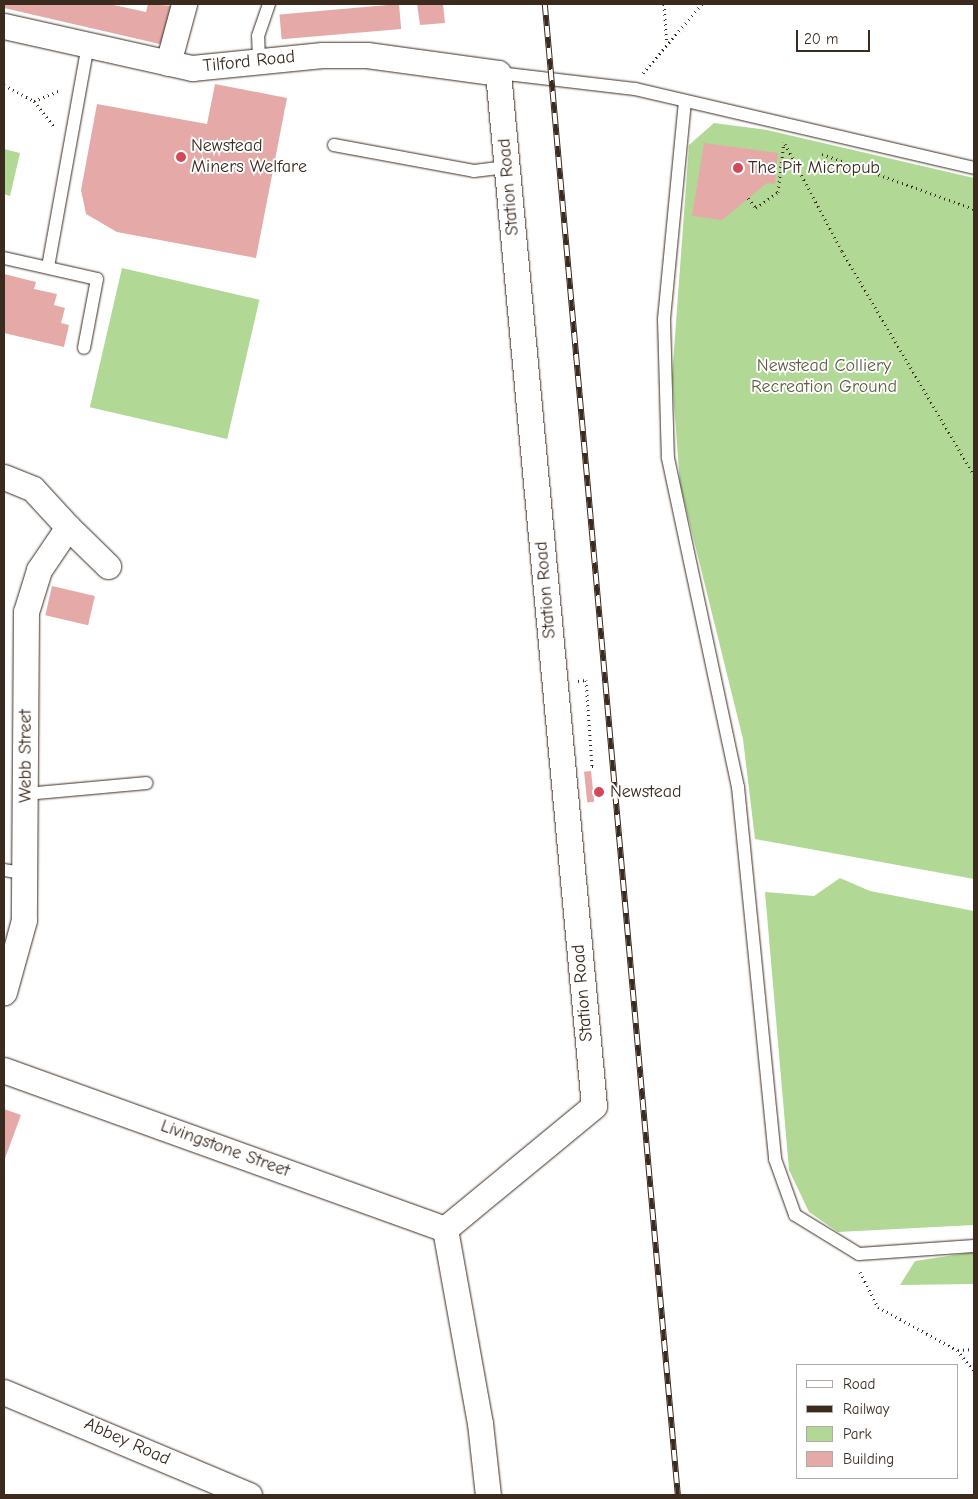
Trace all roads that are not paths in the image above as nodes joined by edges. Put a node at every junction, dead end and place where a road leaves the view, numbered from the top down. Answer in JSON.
{"nodes":[{"id":1,"x":184,"y":4,"type":"edge"},
{"id":2,"x":268,"y":4,"type":"edge"},
{"id":3,"x":4,"y":26,"type":"edge"},
{"id":4,"x":88,"y":45,"type":"junction"},
{"id":5,"x":259,"y":61,"type":"junction"},
{"id":6,"x":168,"y":63,"type":"junction"},
{"id":7,"x":498,"y":74,"type":"junction"},
{"id":8,"x":685,"y":101,"type":"junction"},
{"id":9,"x":334,"y":145,"type":"dead end"},
{"id":10,"x":972,"y":165,"type":"edge"},
{"id":11,"x":507,"y":167,"type":"junction"},
{"id":12,"x":4,"y":258,"type":"edge"},
{"id":13,"x":48,"y":267,"type":"junction"},
{"id":14,"x":84,"y":348,"type":"dead end"},
{"id":15,"x":4,"y":477,"type":"edge"},
{"id":16,"x":68,"y":527,"type":"junction"},
{"id":17,"x":108,"y":566,"type":"dead end"},
{"id":18,"x":146,"y":783,"type":"dead end"},
{"id":19,"x":26,"y":794,"type":"junction"},
{"id":20,"x":15,"y":872,"type":"edge"},
{"id":21,"x":4,"y":992,"type":"edge"},
{"id":22,"x":4,"y":1070,"type":"edge"},
{"id":23,"x":445,"y":1229,"type":"junction"},
{"id":24,"x":974,"y":1246,"type":"edge"},
{"id":25,"x":4,"y":1392,"type":"edge"},
{"id":26,"x":249,"y":1495,"type":"edge"},
{"id":27,"x":488,"y":1495,"type":"edge"}],
"edges":[{"from":1,"to":6,"type":"street"},
{"from":2,"to":5,"type":"lane"},
{"from":3,"to":4,"type":"street","name":"Tilford Road"},
{"from":4,"to":6,"type":"street","name":"Tilford Road"},
{"from":4,"to":13,"type":"lane"},
{"from":5,"to":6,"type":"street","name":"Tilford Road"},
{"from":5,"to":7,"type":"street","name":"Tilford Road"},
{"from":7,"to":8,"type":"lane"},
{"from":7,"to":11,"type":"street","name":"Station Road"},
{"from":8,"to":10,"type":"lane"},
{"from":8,"to":24,"type":"lane"},
{"from":9,"to":11,"type":"lane"},
{"from":11,"to":23,"type":"street","name":"Station Road"},
{"from":12,"to":13,"type":"lane"},
{"from":13,"to":14,"type":"lane"},
{"from":15,"to":16,"type":"street"},
{"from":16,"to":17,"type":"street"},
{"from":16,"to":19,"type":"street","name":"Webb Street"},
{"from":18,"to":19,"type":"lane"},
{"from":19,"to":20,"type":"street","name":"Webb Street"},
{"from":20,"to":21,"type":"street","name":"Webb Street"},
{"from":22,"to":23,"type":"street","name":"Livingstone Street"},
{"from":23,"to":27,"type":"street"},
{"from":25,"to":26,"type":"street","name":"Abbey Road"}]}
